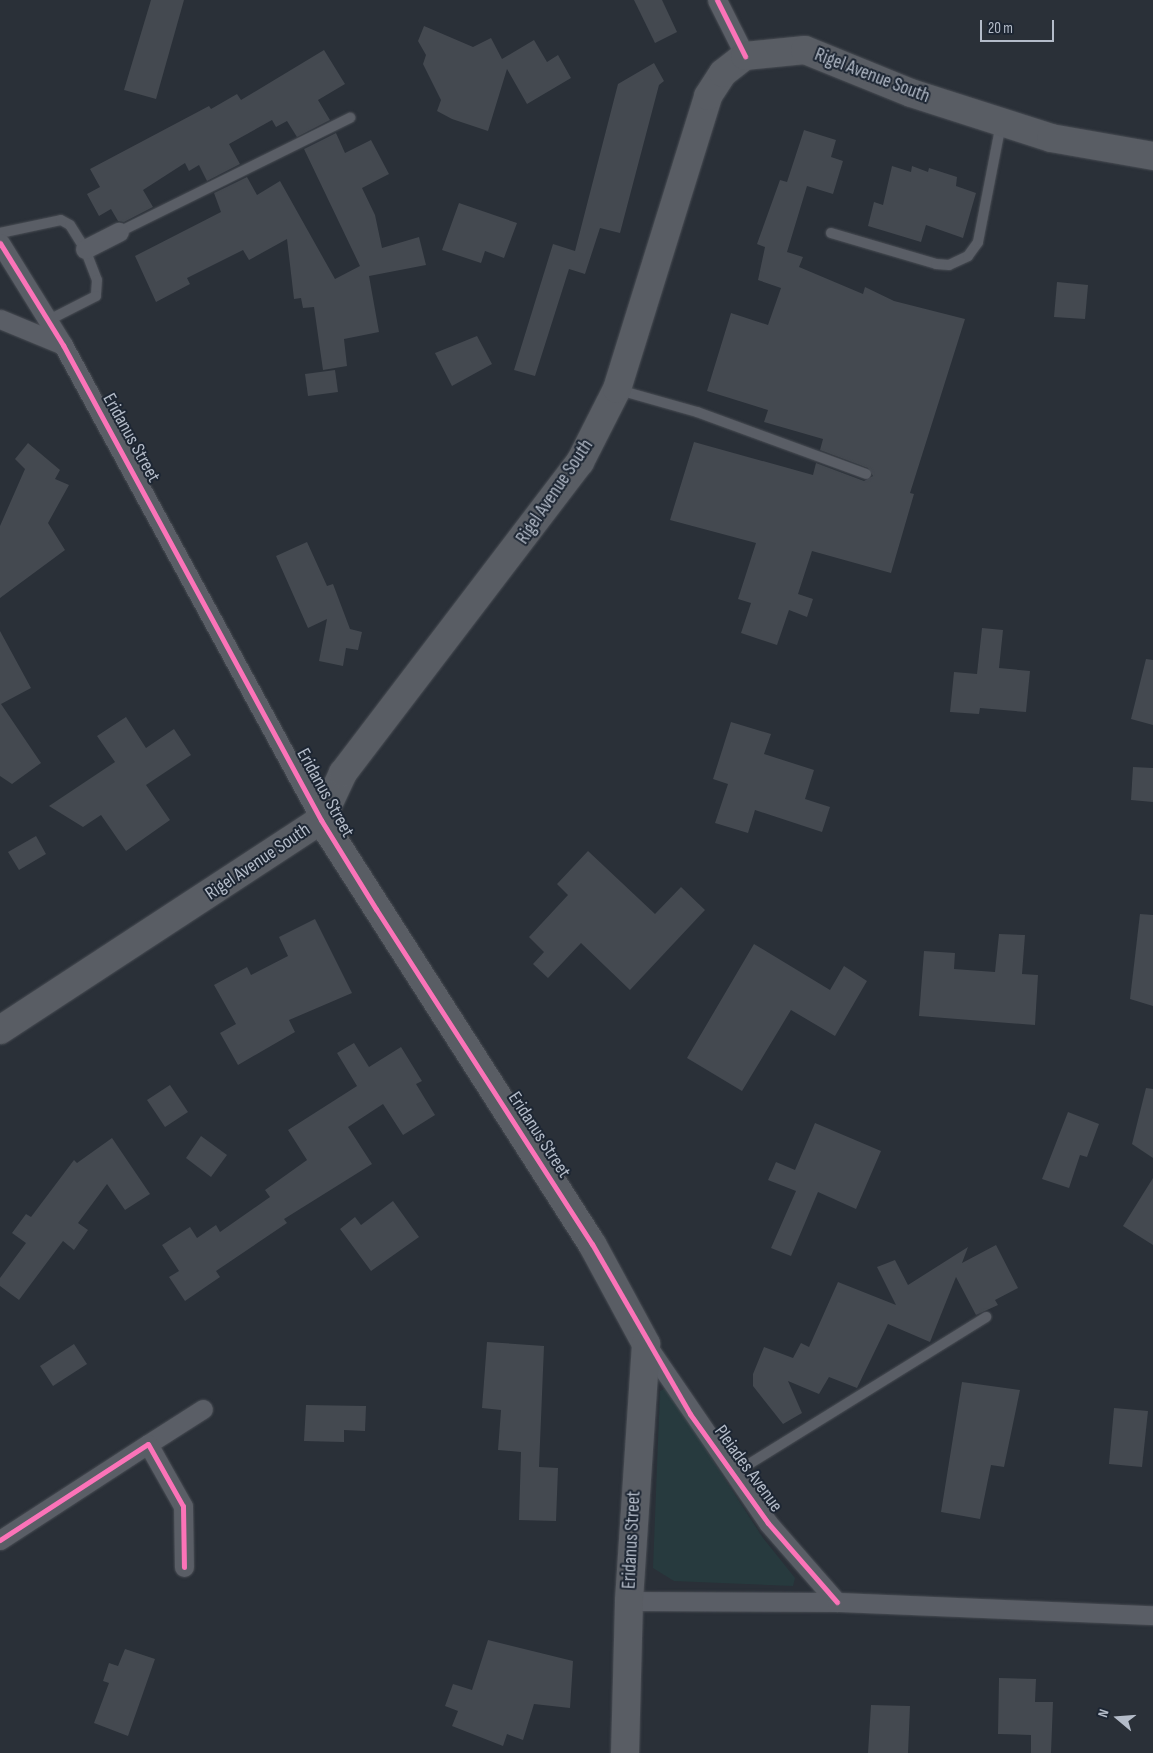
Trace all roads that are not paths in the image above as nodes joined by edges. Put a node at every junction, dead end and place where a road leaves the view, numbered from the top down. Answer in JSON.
{"nodes":[{"id":1,"x":717,"y":0,"type":"edge"},
{"id":2,"x":745,"y":56,"type":"junction"},
{"id":3,"x":350,"y":118,"type":"dead end"},
{"id":4,"x":1001,"y":122,"type":"junction"},
{"id":5,"x":1153,"y":156,"type":"edge"},
{"id":6,"x":119,"y":232,"type":"joint"},
{"id":7,"x":0,"y":233,"type":"edge"},
{"id":8,"x":830,"y":233,"type":"dead end"},
{"id":9,"x":0,"y":243,"type":"edge"},
{"id":10,"x":85,"y":249,"type":"junction"},
{"id":11,"x":0,"y":319,"type":"edge"},
{"id":12,"x":46,"y":321,"type":"junction"},
{"id":13,"x":63,"y":345,"type":"junction"},
{"id":14,"x":617,"y":389,"type":"junction"},
{"id":15,"x":866,"y":474,"type":"dead end"},
{"id":16,"x":321,"y":820,"type":"junction"},
{"id":17,"x":0,"y":1030,"type":"edge"},
{"id":18,"x":986,"y":1317,"type":"dead end"},
{"id":19,"x":646,"y":1344,"type":"junction"},
{"id":20,"x":203,"y":1409,"type":"dead end"},
{"id":21,"x":148,"y":1444,"type":"junction"},
{"id":22,"x":733,"y":1474,"type":"junction"},
{"id":23,"x":0,"y":1540,"type":"edge"},
{"id":24,"x":184,"y":1567,"type":"dead end"},
{"id":25,"x":629,"y":1601,"type":"junction"},
{"id":26,"x":837,"y":1602,"type":"junction"},
{"id":27,"x":1153,"y":1615,"type":"edge"},
{"id":28,"x":625,"y":1753,"type":"edge"}],
"edges":[{"from":1,"to":2,"type":"street"},
{"from":2,"to":4,"type":"main road","name":"Rigel Avenue South"},
{"from":2,"to":14,"type":"main road","name":"Rigel Avenue South"},
{"from":3,"to":6,"type":"lane"},
{"from":4,"to":5,"type":"main road","name":"Rigel Avenue South"},
{"from":4,"to":8,"type":"lane"},
{"from":6,"to":10,"type":"street"},
{"from":7,"to":10,"type":"lane"},
{"from":9,"to":12,"type":"street","name":"Eridanus Street"},
{"from":10,"to":12,"type":"lane"},
{"from":11,"to":13,"type":"street"},
{"from":12,"to":13,"type":"street","name":"Eridanus Street"},
{"from":13,"to":16,"type":"street","name":"Eridanus Street"},
{"from":14,"to":15,"type":"lane"},
{"from":14,"to":16,"type":"main road","name":"Rigel Avenue South"},
{"from":16,"to":17,"type":"main road","name":"Rigel Avenue South"},
{"from":16,"to":19,"type":"main road","name":"Eridanus Street"},
{"from":18,"to":22,"type":"lane"},
{"from":19,"to":22,"type":"street","name":"Pleiades Avenue"},
{"from":19,"to":25,"type":"main road","name":"Eridanus Street"},
{"from":20,"to":21,"type":"street"},
{"from":21,"to":23,"type":"street"},
{"from":21,"to":24,"type":"street"},
{"from":22,"to":26,"type":"street","name":"Pleiades Avenue"},
{"from":25,"to":26,"type":"street"},
{"from":25,"to":28,"type":"main road","name":"Eridanus Street"},
{"from":26,"to":27,"type":"street"}]}
